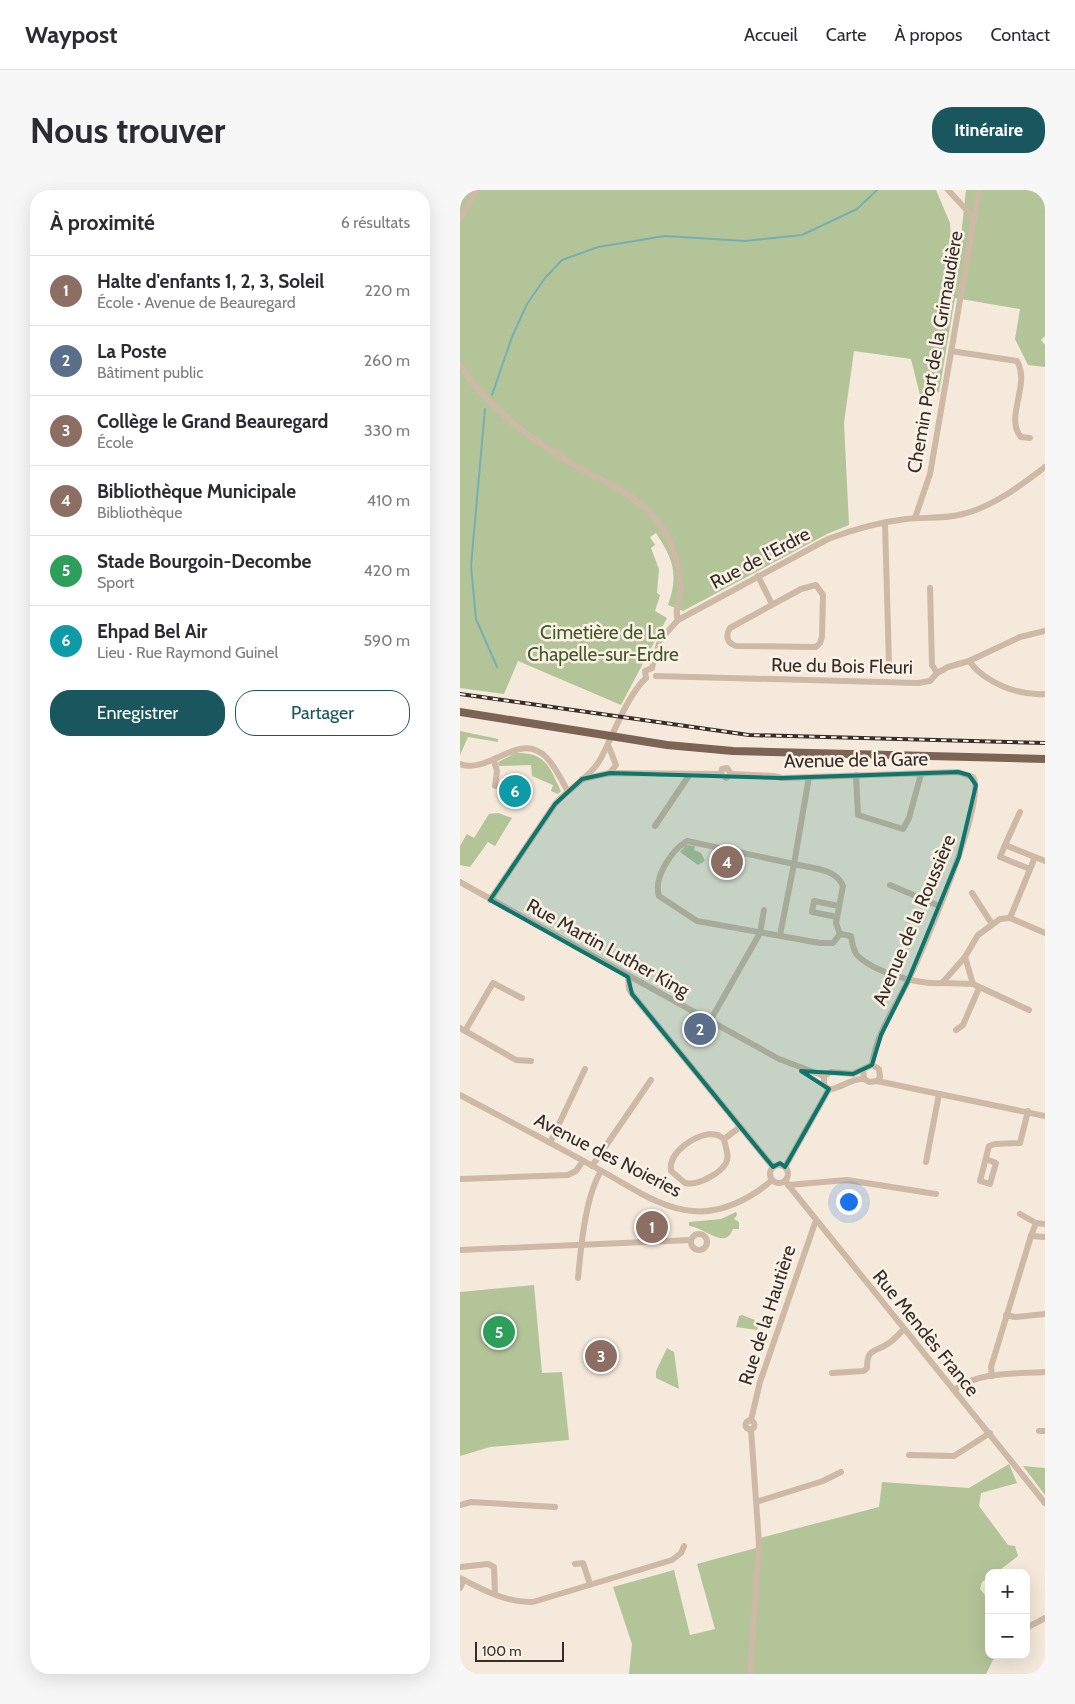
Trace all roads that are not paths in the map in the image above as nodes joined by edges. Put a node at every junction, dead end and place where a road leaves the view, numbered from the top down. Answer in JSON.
{"nodes":[{"id":1,"x":476,"y":190,"type":"edge"},
{"id":2,"x":948,"y":190,"type":"edge"},
{"id":3,"x":978,"y":190,"type":"edge"},
{"id":4,"x":974,"y":218,"type":"junction"},
{"id":5,"x":460,"y":219,"type":"edge"},
{"id":6,"x":952,"y":351,"type":"junction"},
{"id":7,"x":460,"y":365,"type":"edge"},
{"id":8,"x":1030,"y":438,"type":"dead end"},
{"id":9,"x":1045,"y":467,"type":"edge"},
{"id":10,"x":915,"y":518,"type":"junction"},
{"id":11,"x":885,"y":524,"type":"junction"},
{"id":12,"x":758,"y":576,"type":"junction"},
{"id":13,"x":930,"y":588,"type":"dead end"},
{"id":14,"x":772,"y":604,"type":"junction"},
{"id":15,"x":678,"y":620,"type":"junction"},
{"id":16,"x":1045,"y":631,"type":"edge"},
{"id":17,"x":970,"y":661,"type":"junction"},
{"id":18,"x":652,"y":668,"type":"junction"},
{"id":19,"x":884,"y":672,"type":"dead end"},
{"id":20,"x":937,"y":673,"type":"junction"},
{"id":21,"x":656,"y":676,"type":"junction"},
{"id":22,"x":646,"y":678,"type":"junction"},
{"id":23,"x":1045,"y":694,"type":"edge"},
{"id":24,"x":460,"y":712,"type":"edge"},
{"id":25,"x":610,"y":744,"type":"junction"},
{"id":26,"x":611,"y":757,"type":"junction"},
{"id":27,"x":1045,"y":759,"type":"edge"},
{"id":28,"x":600,"y":760,"type":"junction"},
{"id":29,"x":494,"y":761,"type":"junction"},
{"id":30,"x":460,"y":764,"type":"edge"},
{"id":31,"x":610,"y":771,"type":"junction"},
{"id":32,"x":690,"y":774,"type":"junction"},
{"id":33,"x":921,"y":774,"type":"junction"},
{"id":34,"x":856,"y":775,"type":"junction"},
{"id":35,"x":809,"y":777,"type":"junction"},
{"id":36,"x":582,"y":779,"type":"junction"},
{"id":37,"x":976,"y":785,"type":"joint"},
{"id":38,"x":495,"y":786,"type":"dead end"},
{"id":39,"x":567,"y":790,"type":"junction"},
{"id":40,"x":1020,"y":812,"type":"dead end"},
{"id":41,"x":655,"y":826,"type":"dead end"},
{"id":42,"x":1005,"y":845,"type":"junction"},
{"id":43,"x":1035,"y":857,"type":"junction"},
{"id":44,"x":1045,"y":861,"type":"edge"},
{"id":45,"x":794,"y":864,"type":"junction"},
{"id":46,"x":1030,"y":869,"type":"junction"},
{"id":47,"x":460,"y":882,"type":"edge"},
{"id":48,"x":890,"y":886,"type":"dead end"},
{"id":49,"x":972,"y":893,"type":"dead end"},
{"id":50,"x":490,"y":900,"type":"junction"},
{"id":51,"x":840,"y":906,"type":"junction"},
{"id":52,"x":939,"y":906,"type":"junction"},
{"id":53,"x":764,"y":910,"type":"dead end"},
{"id":54,"x":837,"y":917,"type":"junction"},
{"id":55,"x":1010,"y":918,"type":"junction"},
{"id":56,"x":992,"y":924,"type":"junction"},
{"id":57,"x":760,"y":933,"type":"junction"},
{"id":58,"x":1045,"y":933,"type":"edge"},
{"id":59,"x":840,"y":934,"type":"junction"},
{"id":60,"x":780,"y":935,"type":"junction"},
{"id":61,"x":965,"y":957,"type":"junction"},
{"id":62,"x":628,"y":977,"type":"junction"},
{"id":63,"x":908,"y":981,"type":"junction"},
{"id":64,"x":942,"y":983,"type":"junction"},
{"id":65,"x":976,"y":986,"type":"junction"},
{"id":66,"x":522,"y":998,"type":"dead end"},
{"id":67,"x":1029,"y":1010,"type":"dead end"},
{"id":68,"x":710,"y":1021,"type":"junction"},
{"id":69,"x":462,"y":1029,"type":"edge"},
{"id":70,"x":956,"y":1030,"type":"dead end"},
{"id":71,"x":531,"y":1061,"type":"dead end"},
{"id":72,"x":872,"y":1065,"type":"junction"},
{"id":73,"x":585,"y":1069,"type":"dead end"},
{"id":74,"x":863,"y":1070,"type":"junction"},
{"id":75,"x":824,"y":1076,"type":"junction"},
{"id":76,"x":864,"y":1079,"type":"junction"},
{"id":77,"x":651,"y":1080,"type":"dead end"},
{"id":78,"x":877,"y":1081,"type":"junction"},
{"id":79,"x":829,"y":1089,"type":"junction"},
{"id":80,"x":940,"y":1094,"type":"junction"},
{"id":81,"x":460,"y":1095,"type":"edge"},
{"id":82,"x":1028,"y":1111,"type":"junction"},
{"id":83,"x":1045,"y":1116,"type":"edge"},
{"id":84,"x":740,"y":1127,"type":"junction"},
{"id":85,"x":724,"y":1139,"type":"junction"},
{"id":86,"x":550,"y":1143,"type":"junction"},
{"id":87,"x":986,"y":1159,"type":"dead end"},
{"id":88,"x":583,"y":1161,"type":"junction"},
{"id":89,"x":926,"y":1162,"type":"dead end"},
{"id":90,"x":592,"y":1166,"type":"junction"},
{"id":91,"x":773,"y":1167,"type":"junction"},
{"id":92,"x":785,"y":1167,"type":"junction"},
{"id":93,"x":601,"y":1171,"type":"junction"},
{"id":94,"x":460,"y":1179,"type":"edge"},
{"id":95,"x":772,"y":1180,"type":"junction"},
{"id":96,"x":786,"y":1183,"type":"junction"},
{"id":97,"x":936,"y":1194,"type":"dead end"},
{"id":98,"x":1020,"y":1214,"type":"dead end"},
{"id":99,"x":816,"y":1220,"type":"junction"},
{"id":100,"x":1036,"y":1223,"type":"junction"},
{"id":101,"x":1045,"y":1224,"type":"edge"},
{"id":102,"x":1031,"y":1236,"type":"junction"},
{"id":103,"x":1045,"y":1237,"type":"edge"},
{"id":104,"x":691,"y":1240,"type":"dead end"},
{"id":105,"x":581,"y":1245,"type":"junction"},
{"id":106,"x":460,"y":1250,"type":"edge"},
{"id":107,"x":578,"y":1278,"type":"dead end"},
{"id":108,"x":1045,"y":1314,"type":"edge"},
{"id":109,"x":1006,"y":1315,"type":"junction"},
{"id":110,"x":904,"y":1329,"type":"junction"},
{"id":111,"x":1045,"y":1372,"type":"edge"},
{"id":112,"x":832,"y":1373,"type":"dead end"},
{"id":113,"x":992,"y":1376,"type":"junction"},
{"id":114,"x":954,"y":1390,"type":"junction"},
{"id":115,"x":990,"y":1433,"type":"junction"},
{"id":116,"x":909,"y":1455,"type":"dead end"},
{"id":117,"x":841,"y":1472,"type":"dead end"},
{"id":118,"x":756,"y":1502,"type":"junction"},
{"id":119,"x":1045,"y":1503,"type":"edge"},
{"id":120,"x":460,"y":1505,"type":"edge"},
{"id":121,"x":554,"y":1507,"type":"dead end"},
{"id":122,"x":684,"y":1546,"type":"dead end"},
{"id":123,"x":575,"y":1564,"type":"dead end"},
{"id":124,"x":460,"y":1567,"type":"edge"},
{"id":125,"x":462,"y":1579,"type":"edge"},
{"id":126,"x":590,"y":1584,"type":"junction"},
{"id":127,"x":460,"y":1588,"type":"edge"},
{"id":128,"x":495,"y":1593,"type":"junction"},
{"id":129,"x":1045,"y":1618,"type":"edge"},
{"id":130,"x":1030,"y":1626,"type":"edge"},
{"id":131,"x":750,"y":1674,"type":"edge"}],
"edges":[{"from":1,"to":5,"type":"street"},
{"from":2,"to":4,"type":"street"},
{"from":3,"to":4,"type":"street","name":"Chemin Port de la Grimaudière"},
{"from":4,"to":6,"type":"street","name":"Chemin Port de la Grimaudière"},
{"from":6,"to":8,"type":"street"},
{"from":6,"to":10,"type":"street","name":"Chemin Port de la Grimaudière"},
{"from":7,"to":15,"type":"street"},
{"from":9,"to":10,"type":"street","name":"Rue de l'Erdre"},
{"from":10,"to":11,"type":"street","name":"Rue de l'Erdre"},
{"from":11,"to":12,"type":"street","name":"Rue de l'Erdre"},
{"from":11,"to":19,"type":"street"},
{"from":12,"to":14,"type":"street"},
{"from":12,"to":15,"type":"street","name":"Rue de l'Erdre"},
{"from":13,"to":20,"type":"street"},
{"from":14,"to":14,"type":"street"},
{"from":15,"to":18,"type":"street","name":"Rue de l'Erdre"},
{"from":16,"to":17,"type":"street","name":"Rue du Bois Fleuri"},
{"from":17,"to":20,"type":"street","name":"Rue du Bois Fleuri"},
{"from":17,"to":23,"type":"street"},
{"from":18,"to":21,"type":"street"},
{"from":18,"to":22,"type":"street"},
{"from":20,"to":21,"type":"street","name":"Rue du Bois Fleuri"},
{"from":21,"to":22,"type":"street"},
{"from":22,"to":25,"type":"street"},
{"from":24,"to":27,"type":"main road"},
{"from":25,"to":26,"type":"street"},
{"from":25,"to":28,"type":"street"},
{"from":26,"to":28,"type":"street"},
{"from":26,"to":31,"type":"street"},
{"from":28,"to":31,"type":"street"},
{"from":28,"to":36,"type":"street"},
{"from":29,"to":30,"type":"street"},
{"from":29,"to":38,"type":"street"},
{"from":29,"to":39,"type":"street"},
{"from":31,"to":32,"type":"street","name":"Avenue de la Gare"},
{"from":31,"to":36,"type":"street"},
{"from":32,"to":35,"type":"street","name":"Avenue de la Gare"},
{"from":32,"to":41,"type":"street"},
{"from":33,"to":34,"type":"street","name":"Avenue de la Gare"},
{"from":33,"to":34,"type":"street"},
{"from":33,"to":37,"type":"street","name":"Avenue de la Gare"},
{"from":34,"to":35,"type":"street","name":"Avenue de la Gare"},
{"from":35,"to":45,"type":"street"},
{"from":36,"to":39,"type":"street"},
{"from":37,"to":52,"type":"street","name":"Avenue de la Roussière"},
{"from":39,"to":50,"type":"street"},
{"from":40,"to":42,"type":"street"},
{"from":42,"to":43,"type":"street"},
{"from":42,"to":46,"type":"street"},
{"from":43,"to":44,"type":"street"},
{"from":43,"to":46,"type":"street"},
{"from":45,"to":51,"type":"street"},
{"from":45,"to":57,"type":"street"},
{"from":45,"to":60,"type":"street"},
{"from":46,"to":55,"type":"street"},
{"from":47,"to":50,"type":"street","name":"Rue Martin Luther King"},
{"from":48,"to":52,"type":"street"},
{"from":49,"to":56,"type":"street"},
{"from":50,"to":62,"type":"street","name":"Rue Martin Luther King"},
{"from":51,"to":54,"type":"street"},
{"from":51,"to":54,"type":"street"},
{"from":52,"to":63,"type":"street","name":"Avenue de la Roussière"},
{"from":53,"to":57,"type":"street"},
{"from":54,"to":59,"type":"street"},
{"from":55,"to":56,"type":"street"},
{"from":55,"to":58,"type":"street"},
{"from":56,"to":61,"type":"street"},
{"from":57,"to":60,"type":"street"},
{"from":57,"to":68,"type":"street"},
{"from":59,"to":60,"type":"street"},
{"from":59,"to":63,"type":"street"},
{"from":61,"to":64,"type":"street"},
{"from":61,"to":65,"type":"street"},
{"from":62,"to":68,"type":"street","name":"Rue Martin Luther King"},
{"from":62,"to":84,"type":"street"},
{"from":63,"to":64,"type":"street"},
{"from":63,"to":72,"type":"street","name":"Avenue de la Roussière"},
{"from":64,"to":65,"type":"street"},
{"from":65,"to":67,"type":"street"},
{"from":65,"to":70,"type":"street"},
{"from":66,"to":69,"type":"street"},
{"from":68,"to":75,"type":"street","name":"Rue Martin Luther King"},
{"from":69,"to":71,"type":"street"},
{"from":72,"to":74,"type":"street"},
{"from":72,"to":78,"type":"street"},
{"from":73,"to":86,"type":"street"},
{"from":74,"to":75,"type":"street","name":"Rue Martin Luther King"},
{"from":74,"to":76,"type":"street"},
{"from":75,"to":79,"type":"street"},
{"from":76,"to":78,"type":"street"},
{"from":76,"to":79,"type":"street"},
{"from":77,"to":90,"type":"street"},
{"from":78,"to":80,"type":"street"},
{"from":79,"to":92,"type":"street"},
{"from":80,"to":82,"type":"street"},
{"from":80,"to":89,"type":"street"},
{"from":81,"to":86,"type":"street","name":"Avenue des Noieries"},
{"from":82,"to":83,"type":"street"},
{"from":82,"to":87,"type":"street"},
{"from":84,"to":85,"type":"street"},
{"from":84,"to":91,"type":"street"},
{"from":85,"to":85,"type":"street"},
{"from":86,"to":88,"type":"street","name":"Avenue des Noieries"},
{"from":88,"to":90,"type":"street","name":"Avenue des Noieries"},
{"from":88,"to":94,"type":"street"},
{"from":90,"to":93,"type":"street","name":"Avenue des Noieries"},
{"from":91,"to":92,"type":"street"},
{"from":91,"to":95,"type":"street"},
{"from":92,"to":96,"type":"street"},
{"from":93,"to":95,"type":"street","name":"Avenue des Noieries"},
{"from":93,"to":105,"type":"street"},
{"from":95,"to":96,"type":"street"},
{"from":96,"to":97,"type":"street"},
{"from":96,"to":99,"type":"street","name":"Rue Mendès France"},
{"from":98,"to":100,"type":"street"},
{"from":99,"to":110,"type":"street","name":"Rue Mendès France"},
{"from":99,"to":118,"type":"street","name":"Rue de la Hautière"},
{"from":100,"to":101,"type":"street"},
{"from":100,"to":102,"type":"street"},
{"from":102,"to":103,"type":"street"},
{"from":102,"to":109,"type":"street"},
{"from":104,"to":105,"type":"street"},
{"from":105,"to":106,"type":"street"},
{"from":105,"to":107,"type":"street"},
{"from":108,"to":109,"type":"street"},
{"from":109,"to":113,"type":"street"},
{"from":110,"to":112,"type":"street"},
{"from":110,"to":114,"type":"street","name":"Rue Mendès France"},
{"from":111,"to":113,"type":"street"},
{"from":113,"to":114,"type":"street"},
{"from":114,"to":115,"type":"street","name":"Rue Mendès France"},
{"from":115,"to":116,"type":"street"},
{"from":115,"to":119,"type":"street","name":"Rue Mendès France"},
{"from":117,"to":118,"type":"street"},
{"from":118,"to":131,"type":"street"},
{"from":120,"to":121,"type":"street"},
{"from":122,"to":126,"type":"street"},
{"from":123,"to":126,"type":"street"},
{"from":124,"to":128,"type":"street"},
{"from":125,"to":127,"type":"street"},
{"from":125,"to":128,"type":"street"},
{"from":126,"to":128,"type":"street"},
{"from":129,"to":130,"type":"street"}]}
